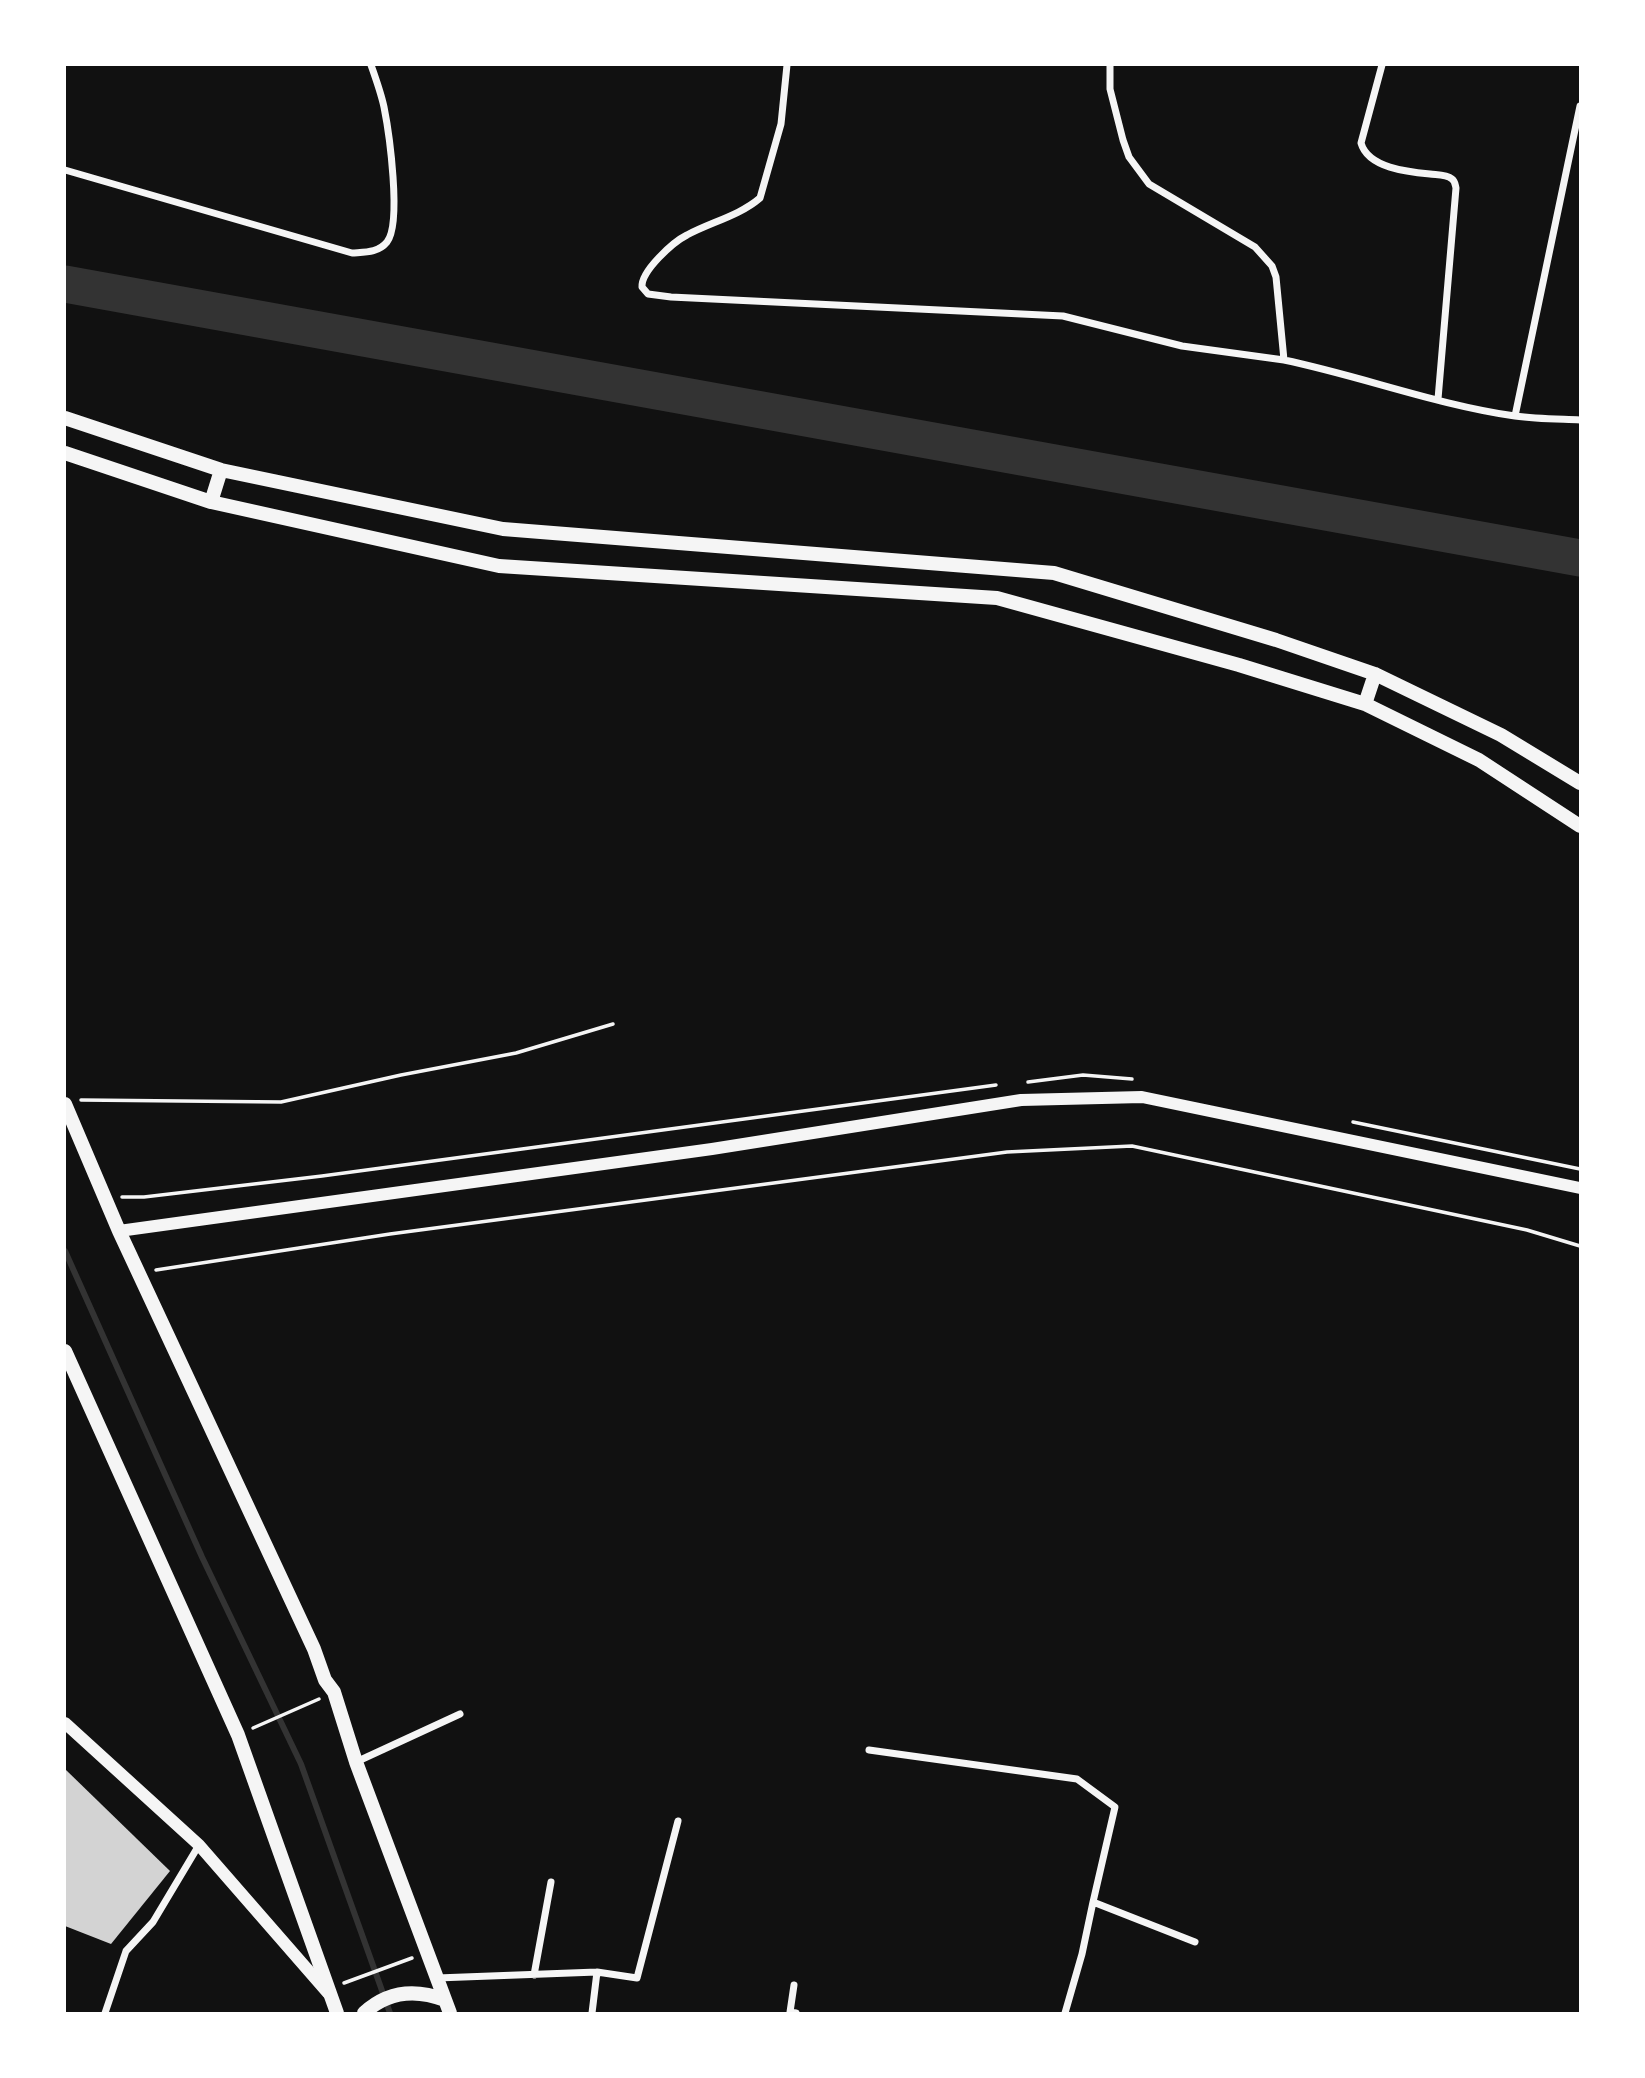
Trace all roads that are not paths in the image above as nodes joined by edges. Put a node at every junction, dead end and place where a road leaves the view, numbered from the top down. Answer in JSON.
{"nodes":[{"id":1,"x":371,"y":65,"type":"edge"},
{"id":2,"x":787,"y":65,"type":"edge"},
{"id":3,"x":1110,"y":65,"type":"edge"},
{"id":4,"x":1382,"y":65,"type":"edge"},
{"id":5,"x":1580,"y":106,"type":"edge"},
{"id":6,"x":65,"y":170,"type":"edge"},
{"id":7,"x":1283,"y":360,"type":"junction"},
{"id":8,"x":1438,"y":399,"type":"junction"},
{"id":9,"x":1515,"y":416,"type":"junction"},
{"id":10,"x":65,"y":418,"type":"edge"},
{"id":11,"x":1580,"y":420,"type":"edge"},
{"id":12,"x":65,"y":453,"type":"edge"},
{"id":13,"x":221,"y":470,"type":"junction"},
{"id":14,"x":211,"y":502,"type":"junction"},
{"id":15,"x":1375,"y":674,"type":"junction"},
{"id":16,"x":1365,"y":704,"type":"junction"},
{"id":17,"x":1580,"y":783,"type":"edge"},
{"id":18,"x":1580,"y":826,"type":"edge"},
{"id":19,"x":71,"y":1102,"type":"edge"},
{"id":20,"x":1580,"y":1188,"type":"edge"},
{"id":21,"x":120,"y":1231,"type":"junction"},
{"id":22,"x":65,"y":1351,"type":"edge"},
{"id":23,"x":460,"y":1714,"type":"dead end"},
{"id":24,"x":65,"y":1723,"type":"edge"},
{"id":25,"x":869,"y":1750,"type":"dead end"},
{"id":26,"x":356,"y":1762,"type":"junction"},
{"id":27,"x":678,"y":1822,"type":"dead end"},
{"id":28,"x":199,"y":1845,"type":"junction"},
{"id":29,"x":551,"y":1882,"type":"dead end"},
{"id":30,"x":1093,"y":1902,"type":"junction"},
{"id":31,"x":1195,"y":1942,"type":"dead end"},
{"id":32,"x":597,"y":1972,"type":"junction"},
{"id":33,"x":534,"y":1975,"type":"junction"},
{"id":34,"x":437,"y":1978,"type":"junction"},
{"id":35,"x":794,"y":1985,"type":"dead end"},
{"id":36,"x":331,"y":1993,"type":"junction"},
{"id":37,"x":448,"y":2007,"type":"edge"},
{"id":38,"x":105,"y":2013,"type":"edge"},
{"id":39,"x":337,"y":2013,"type":"edge"},
{"id":40,"x":364,"y":2013,"type":"edge"},
{"id":41,"x":592,"y":2013,"type":"edge"},
{"id":42,"x":796,"y":2013,"type":"edge"},
{"id":43,"x":1065,"y":2013,"type":"edge"}],
"edges":[{"from":1,"to":6,"type":"street"},
{"from":2,"to":7,"type":"street"},
{"from":3,"to":7,"type":"street"},
{"from":4,"to":8,"type":"street"},
{"from":5,"to":9,"type":"street"},
{"from":7,"to":8,"type":"street"},
{"from":8,"to":9,"type":"street"},
{"from":9,"to":11,"type":"street"},
{"from":10,"to":13,"type":"main road"},
{"from":12,"to":14,"type":"main road"},
{"from":13,"to":14,"type":"main road"},
{"from":13,"to":15,"type":"main road"},
{"from":14,"to":16,"type":"main road"},
{"from":15,"to":16,"type":"main road"},
{"from":15,"to":17,"type":"main road"},
{"from":16,"to":18,"type":"main road"},
{"from":19,"to":21,"type":"main road"},
{"from":20,"to":21,"type":"street"},
{"from":21,"to":26,"type":"main road"},
{"from":22,"to":36,"type":"main road"},
{"from":23,"to":26,"type":"street"},
{"from":24,"to":28,"type":"street"},
{"from":25,"to":30,"type":"street"},
{"from":26,"to":34,"type":"main road"},
{"from":27,"to":32,"type":"street"},
{"from":28,"to":36,"type":"street"},
{"from":28,"to":38,"type":"street"},
{"from":29,"to":33,"type":"street"},
{"from":30,"to":31,"type":"street"},
{"from":30,"to":43,"type":"street"},
{"from":32,"to":33,"type":"street"},
{"from":32,"to":41,"type":"street"},
{"from":33,"to":34,"type":"street"},
{"from":34,"to":37,"type":"main road"},
{"from":35,"to":42,"type":"street"},
{"from":36,"to":39,"type":"main road"},
{"from":37,"to":40,"type":"main road"}]}
